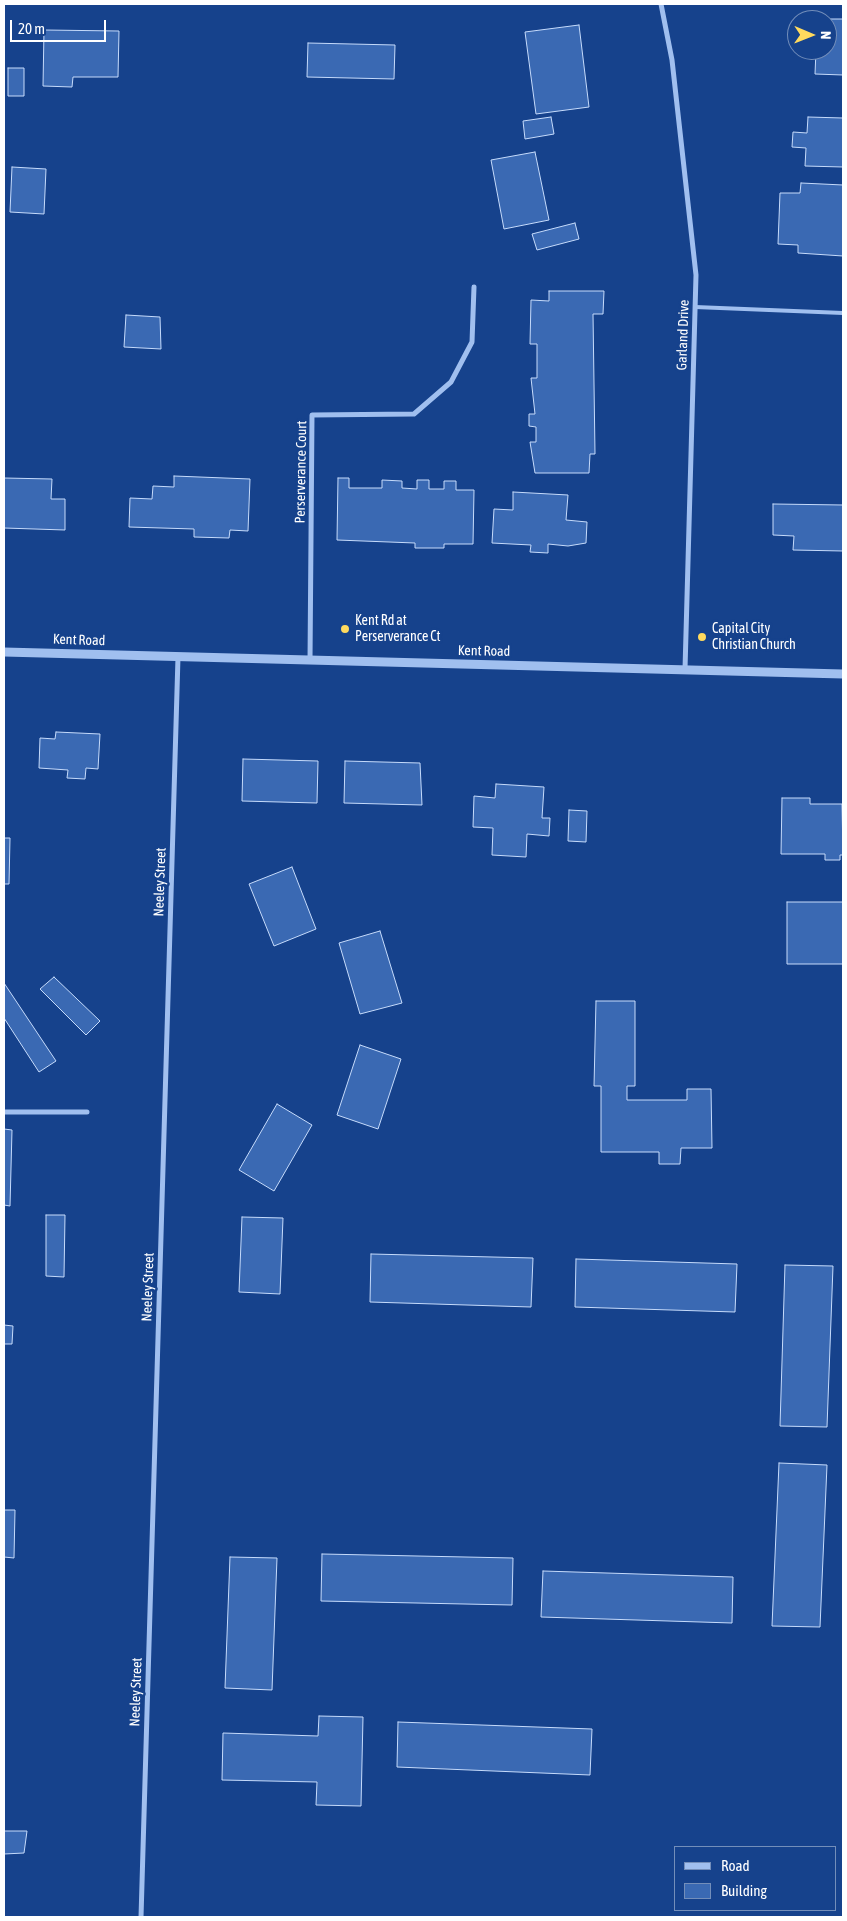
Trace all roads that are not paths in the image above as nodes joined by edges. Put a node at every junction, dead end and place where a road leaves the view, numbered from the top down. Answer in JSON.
{"nodes":[{"id":1,"x":661,"y":4,"type":"edge"},
{"id":2,"x":474,"y":287,"type":"dead end"},
{"id":3,"x":695,"y":307,"type":"junction"},
{"id":4,"x":843,"y":313,"type":"edge"},
{"id":5,"x":4,"y":652,"type":"edge"},
{"id":6,"x":178,"y":657,"type":"junction"},
{"id":7,"x":310,"y":660,"type":"junction"},
{"id":8,"x":685,"y":669,"type":"junction"},
{"id":9,"x":843,"y":674,"type":"edge"},
{"id":10,"x":4,"y":1112,"type":"edge"},
{"id":11,"x":87,"y":1112,"type":"dead end"},
{"id":12,"x":141,"y":1917,"type":"edge"}],
"edges":[{"from":1,"to":3,"type":"street","name":"Garland Drive"},
{"from":2,"to":7,"type":"street","name":"Perserverance Court"},
{"from":3,"to":4,"type":"lane"},
{"from":3,"to":8,"type":"street","name":"Garland Drive"},
{"from":5,"to":6,"type":"street","name":"Kent Road"},
{"from":6,"to":7,"type":"street","name":"Kent Road"},
{"from":6,"to":12,"type":"street","name":"Neeley Street"},
{"from":7,"to":8,"type":"street","name":"Kent Road"},
{"from":8,"to":9,"type":"street","name":"Kent Road"},
{"from":10,"to":11,"type":"street"}]}
